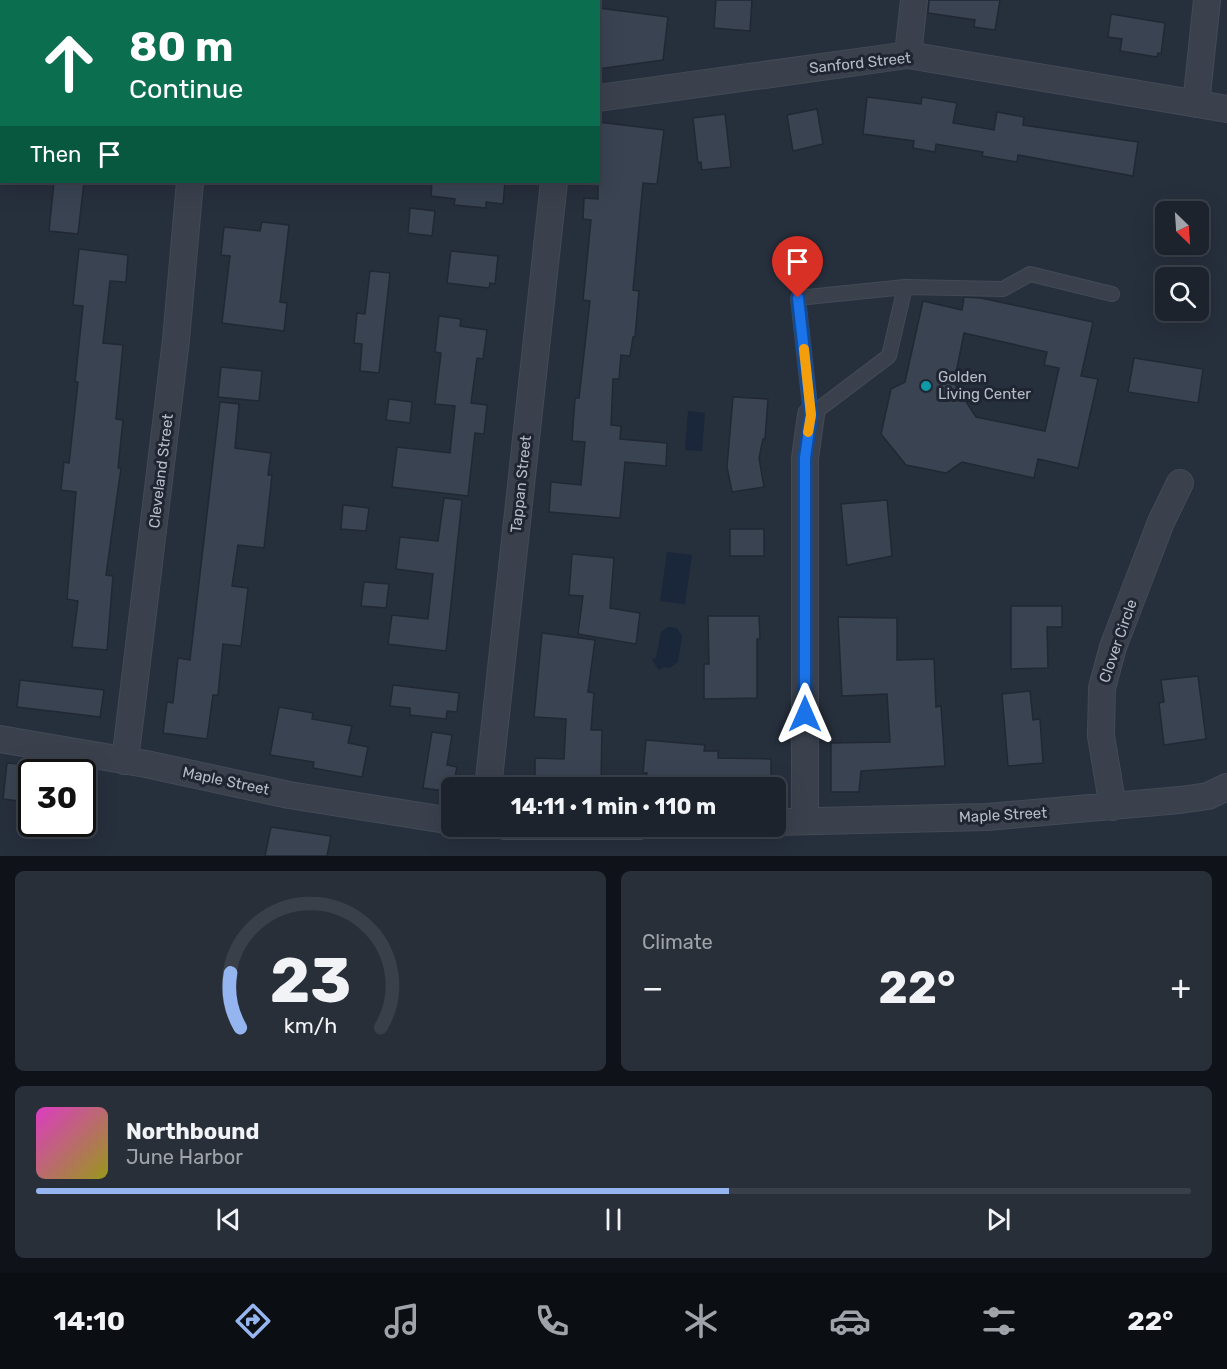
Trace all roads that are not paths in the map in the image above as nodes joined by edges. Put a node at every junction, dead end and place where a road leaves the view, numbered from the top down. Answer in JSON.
{"nodes":[{"id":1,"x":914,"y":0,"type":"edge"},
{"id":2,"x":1207,"y":0,"type":"edge"},
{"id":3,"x":908,"y":55,"type":"junction"},
{"id":4,"x":600,"y":98,"type":"edge"},
{"id":5,"x":1196,"y":104,"type":"junction"},
{"id":6,"x":1227,"y":110,"type":"edge"},
{"id":7,"x":190,"y":183,"type":"edge"},
{"id":8,"x":554,"y":183,"type":"edge"},
{"id":9,"x":905,"y":287,"type":"junction"},
{"id":10,"x":1112,"y":294,"type":"dead end"},
{"id":11,"x":811,"y":415,"type":"junction"},
{"id":12,"x":1180,"y":483,"type":"dead end"},
{"id":13,"x":0,"y":739,"type":"edge"},
{"id":14,"x":125,"y":760,"type":"junction"},
{"id":15,"x":489,"y":777,"type":"edge"},
{"id":16,"x":1227,"y":787,"type":"edge"},
{"id":17,"x":1113,"y":807,"type":"junction"},
{"id":18,"x":441,"y":819,"type":"edge"},
{"id":19,"x":786,"y":822,"type":"edge"},
{"id":20,"x":805,"y":822,"type":"junction"}],
"edges":[{"from":1,"to":3,"type":"street"},
{"from":2,"to":5,"type":"street"},
{"from":3,"to":4,"type":"street","name":"Sanford Street"},
{"from":3,"to":5,"type":"street","name":"Sanford Street"},
{"from":5,"to":6,"type":"street","name":"Sanford Street"},
{"from":7,"to":14,"type":"street","name":"Cleveland Street"},
{"from":8,"to":15,"type":"street","name":"Tappan Street"},
{"from":9,"to":10,"type":"lane"},
{"from":9,"to":11,"type":"lane"},
{"from":9,"to":11,"type":"lane"},
{"from":11,"to":20,"type":"street"},
{"from":12,"to":17,"type":"street","name":"Clover Circle"},
{"from":13,"to":14,"type":"street","name":"Maple Street"},
{"from":14,"to":18,"type":"street","name":"Maple Street"},
{"from":16,"to":17,"type":"street","name":"Maple Street"},
{"from":17,"to":20,"type":"street","name":"Maple Street"},
{"from":19,"to":20,"type":"street","name":"Maple Street"}]}
